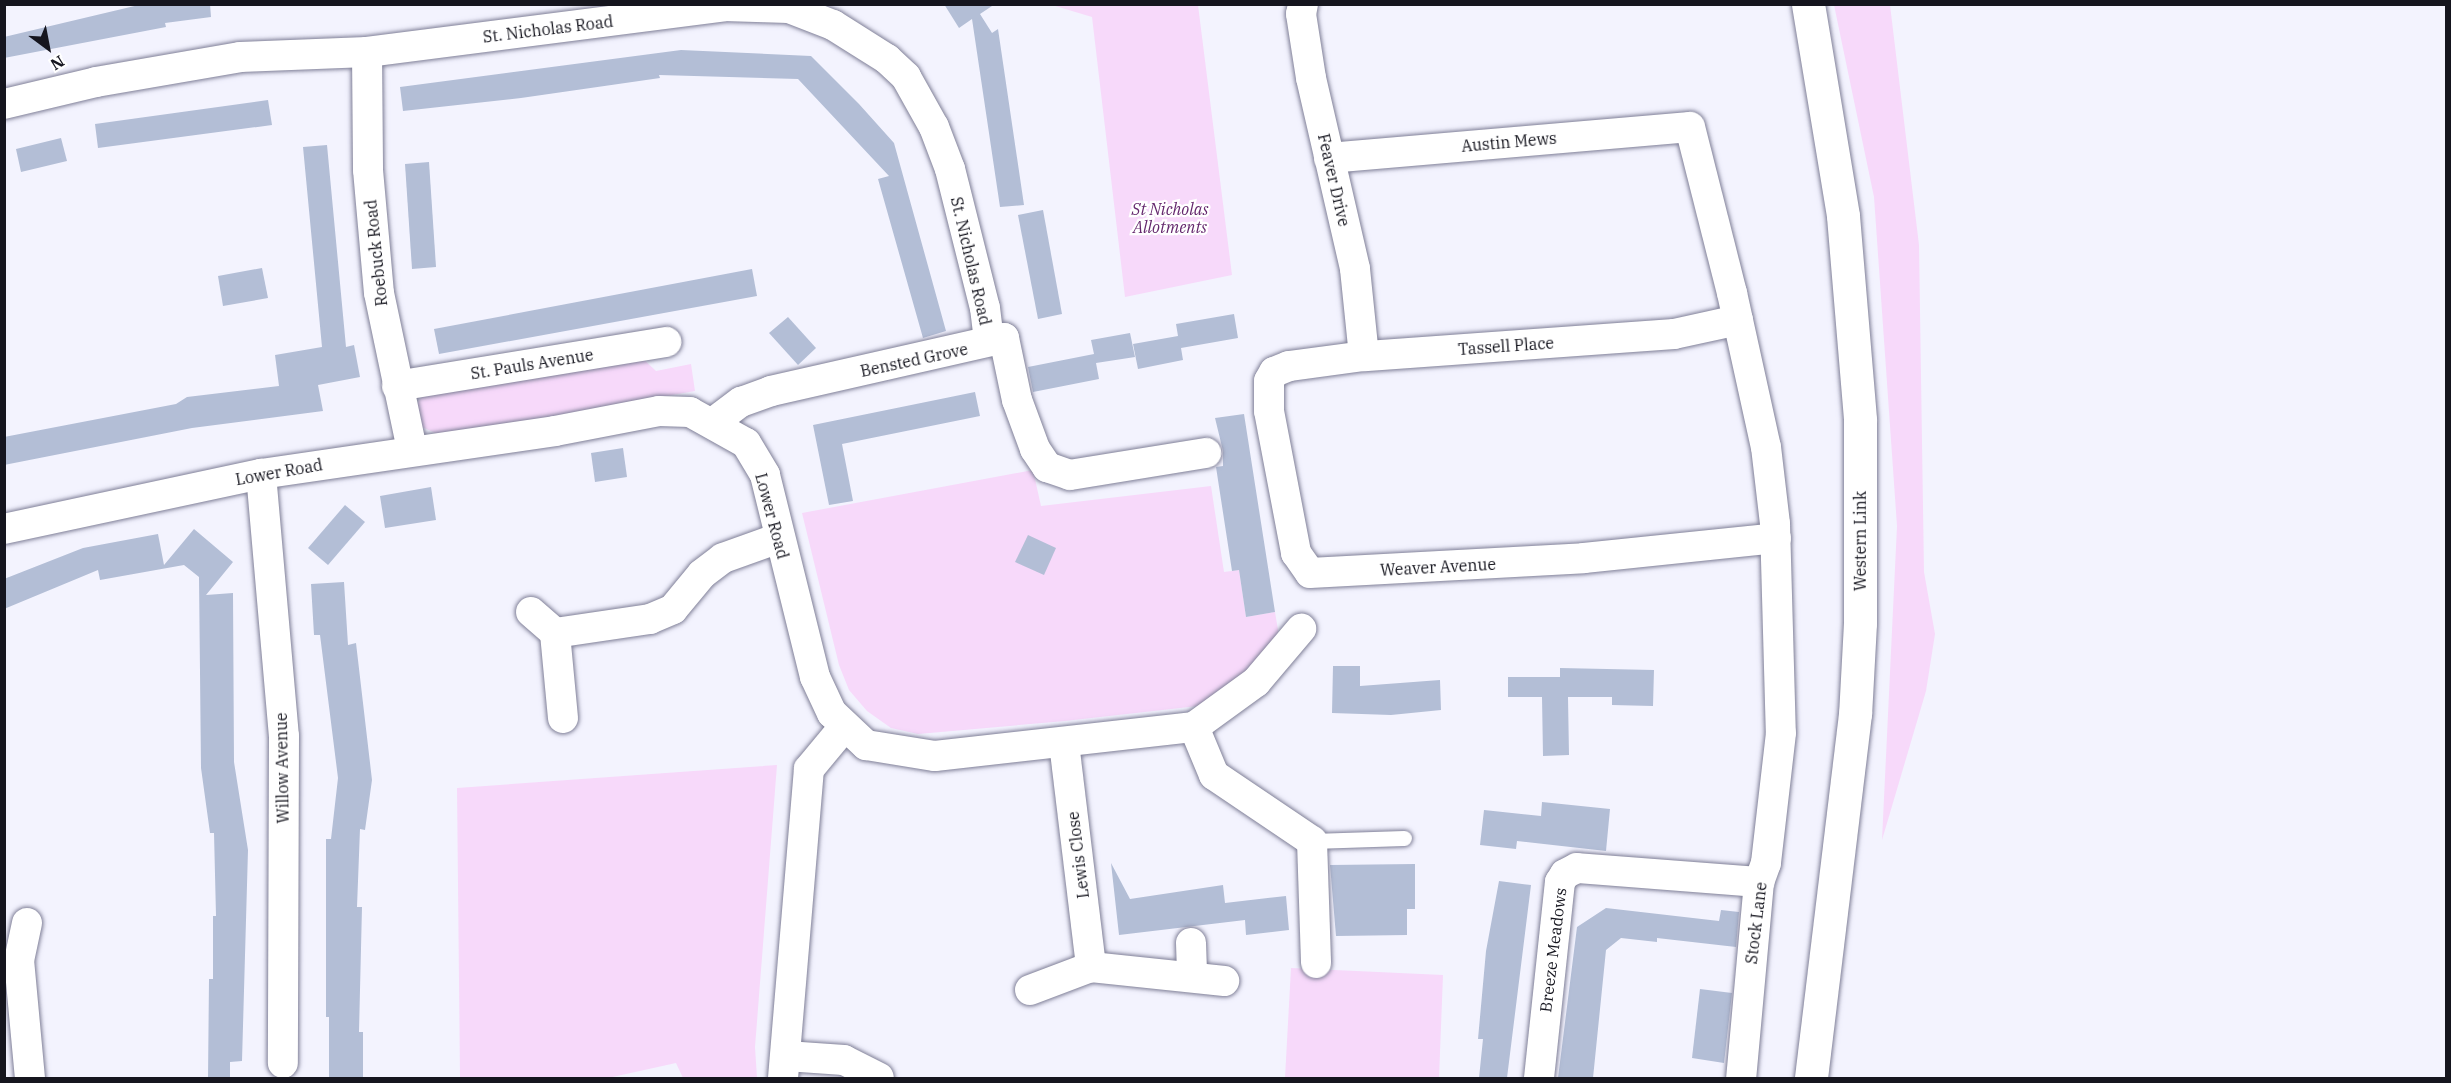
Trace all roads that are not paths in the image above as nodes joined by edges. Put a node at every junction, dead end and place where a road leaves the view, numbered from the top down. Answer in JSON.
{"nodes":[{"id":1,"x":1304,"y":4,"type":"edge"},
{"id":2,"x":1808,"y":4,"type":"edge"},
{"id":3,"x":368,"y":52,"type":"junction"},
{"id":4,"x":4,"y":104,"type":"edge"},
{"id":5,"x":1690,"y":127,"type":"joint"},
{"id":6,"x":1329,"y":158,"type":"junction"},
{"id":7,"x":1738,"y":321,"type":"junction"},
{"id":8,"x":989,"y":340,"type":"junction"},
{"id":9,"x":666,"y":342,"type":"dead end"},
{"id":10,"x":1364,"y":356,"type":"junction"},
{"id":11,"x":1274,"y":372,"type":"joint"},
{"id":12,"x":397,"y":386,"type":"junction"},
{"id":13,"x":714,"y":422,"type":"junction"},
{"id":14,"x":412,"y":450,"type":"junction"},
{"id":15,"x":1206,"y":453,"type":"dead end"},
{"id":16,"x":261,"y":474,"type":"junction"},
{"id":17,"x":4,"y":529,"type":"edge"},
{"id":18,"x":779,"y":538,"type":"junction"},
{"id":19,"x":1776,"y":538,"type":"junction"},
{"id":20,"x":531,"y":612,"type":"dead end"},
{"id":21,"x":1301,"y":629,"type":"dead end"},
{"id":22,"x":555,"y":633,"type":"junction"},
{"id":23,"x":563,"y":718,"type":"dead end"},
{"id":24,"x":844,"y":727,"type":"junction"},
{"id":25,"x":1194,"y":727,"type":"junction"},
{"id":26,"x":1064,"y":743,"type":"junction"},
{"id":27,"x":1404,"y":838,"type":"dead end"},
{"id":28,"x":1312,"y":841,"type":"junction"},
{"id":29,"x":1759,"y":882,"type":"junction"},
{"id":30,"x":27,"y":924,"type":"dead end"},
{"id":31,"x":1191,"y":943,"type":"dead end"},
{"id":32,"x":12,"y":957,"type":"edge"},
{"id":33,"x":1316,"y":963,"type":"dead end"},
{"id":34,"x":1091,"y":967,"type":"junction"},
{"id":35,"x":1192,"y":976,"type":"junction"},
{"id":36,"x":1224,"y":981,"type":"dead end"},
{"id":37,"x":1030,"y":990,"type":"dead end"},
{"id":38,"x":283,"y":1063,"type":"dead end"},
{"id":39,"x":784,"y":1067,"type":"edge"},
{"id":40,"x":30,"y":1078,"type":"edge"},
{"id":41,"x":879,"y":1078,"type":"edge"},
{"id":42,"x":1539,"y":1078,"type":"edge"},
{"id":43,"x":1741,"y":1078,"type":"edge"},
{"id":44,"x":1811,"y":1078,"type":"edge"}],
"edges":[{"from":1,"to":6,"type":"street","name":"Feaver Drive"},
{"from":2,"to":44,"type":"main road","name":"Western Link"},
{"from":3,"to":4,"type":"street","name":"St. Nicholas Road"},
{"from":3,"to":8,"type":"street","name":"St. Nicholas Road"},
{"from":3,"to":12,"type":"street","name":"Roebuck Road"},
{"from":5,"to":6,"type":"street","name":"Austin Mews"},
{"from":5,"to":7,"type":"street","name":"Stock Lane"},
{"from":6,"to":10,"type":"street","name":"Feaver Drive"},
{"from":7,"to":10,"type":"street","name":"Tassell Place"},
{"from":7,"to":19,"type":"street","name":"Stock Lane"},
{"from":8,"to":13,"type":"street","name":"Bensted Grove"},
{"from":8,"to":15,"type":"street","name":"Bensted Grove"},
{"from":9,"to":12,"type":"street","name":"St. Pauls Avenue"},
{"from":10,"to":11,"type":"street","name":"Tassell Place"},
{"from":11,"to":19,"type":"street","name":"Weaver Avenue"},
{"from":12,"to":14,"type":"street","name":"Roebuck Road"},
{"from":13,"to":14,"type":"street","name":"Lower Road"},
{"from":13,"to":18,"type":"street","name":"Lower Road"},
{"from":14,"to":16,"type":"street","name":"Lower Road"},
{"from":16,"to":17,"type":"street","name":"Lower Road"},
{"from":16,"to":38,"type":"street","name":"Willow Avenue"},
{"from":18,"to":22,"type":"street"},
{"from":18,"to":24,"type":"street","name":"Lower Road"},
{"from":19,"to":29,"type":"street","name":"Stock Lane"},
{"from":20,"to":22,"type":"street"},
{"from":21,"to":25,"type":"street","name":"Lower Road"},
{"from":22,"to":23,"type":"street"},
{"from":24,"to":26,"type":"street","name":"Lower Road"},
{"from":24,"to":39,"type":"street"},
{"from":25,"to":26,"type":"street","name":"Lower Road"},
{"from":25,"to":28,"type":"street"},
{"from":26,"to":34,"type":"street","name":"Lewis Close"},
{"from":27,"to":28,"type":"lane"},
{"from":28,"to":33,"type":"street"},
{"from":29,"to":42,"type":"street","name":"Breeze Meadows"},
{"from":29,"to":43,"type":"street","name":"Stock Lane"},
{"from":30,"to":32,"type":"street"},
{"from":31,"to":35,"type":"street"},
{"from":32,"to":40,"type":"street"},
{"from":34,"to":35,"type":"street"},
{"from":34,"to":37,"type":"street"},
{"from":35,"to":36,"type":"street"},
{"from":39,"to":41,"type":"street"}]}
